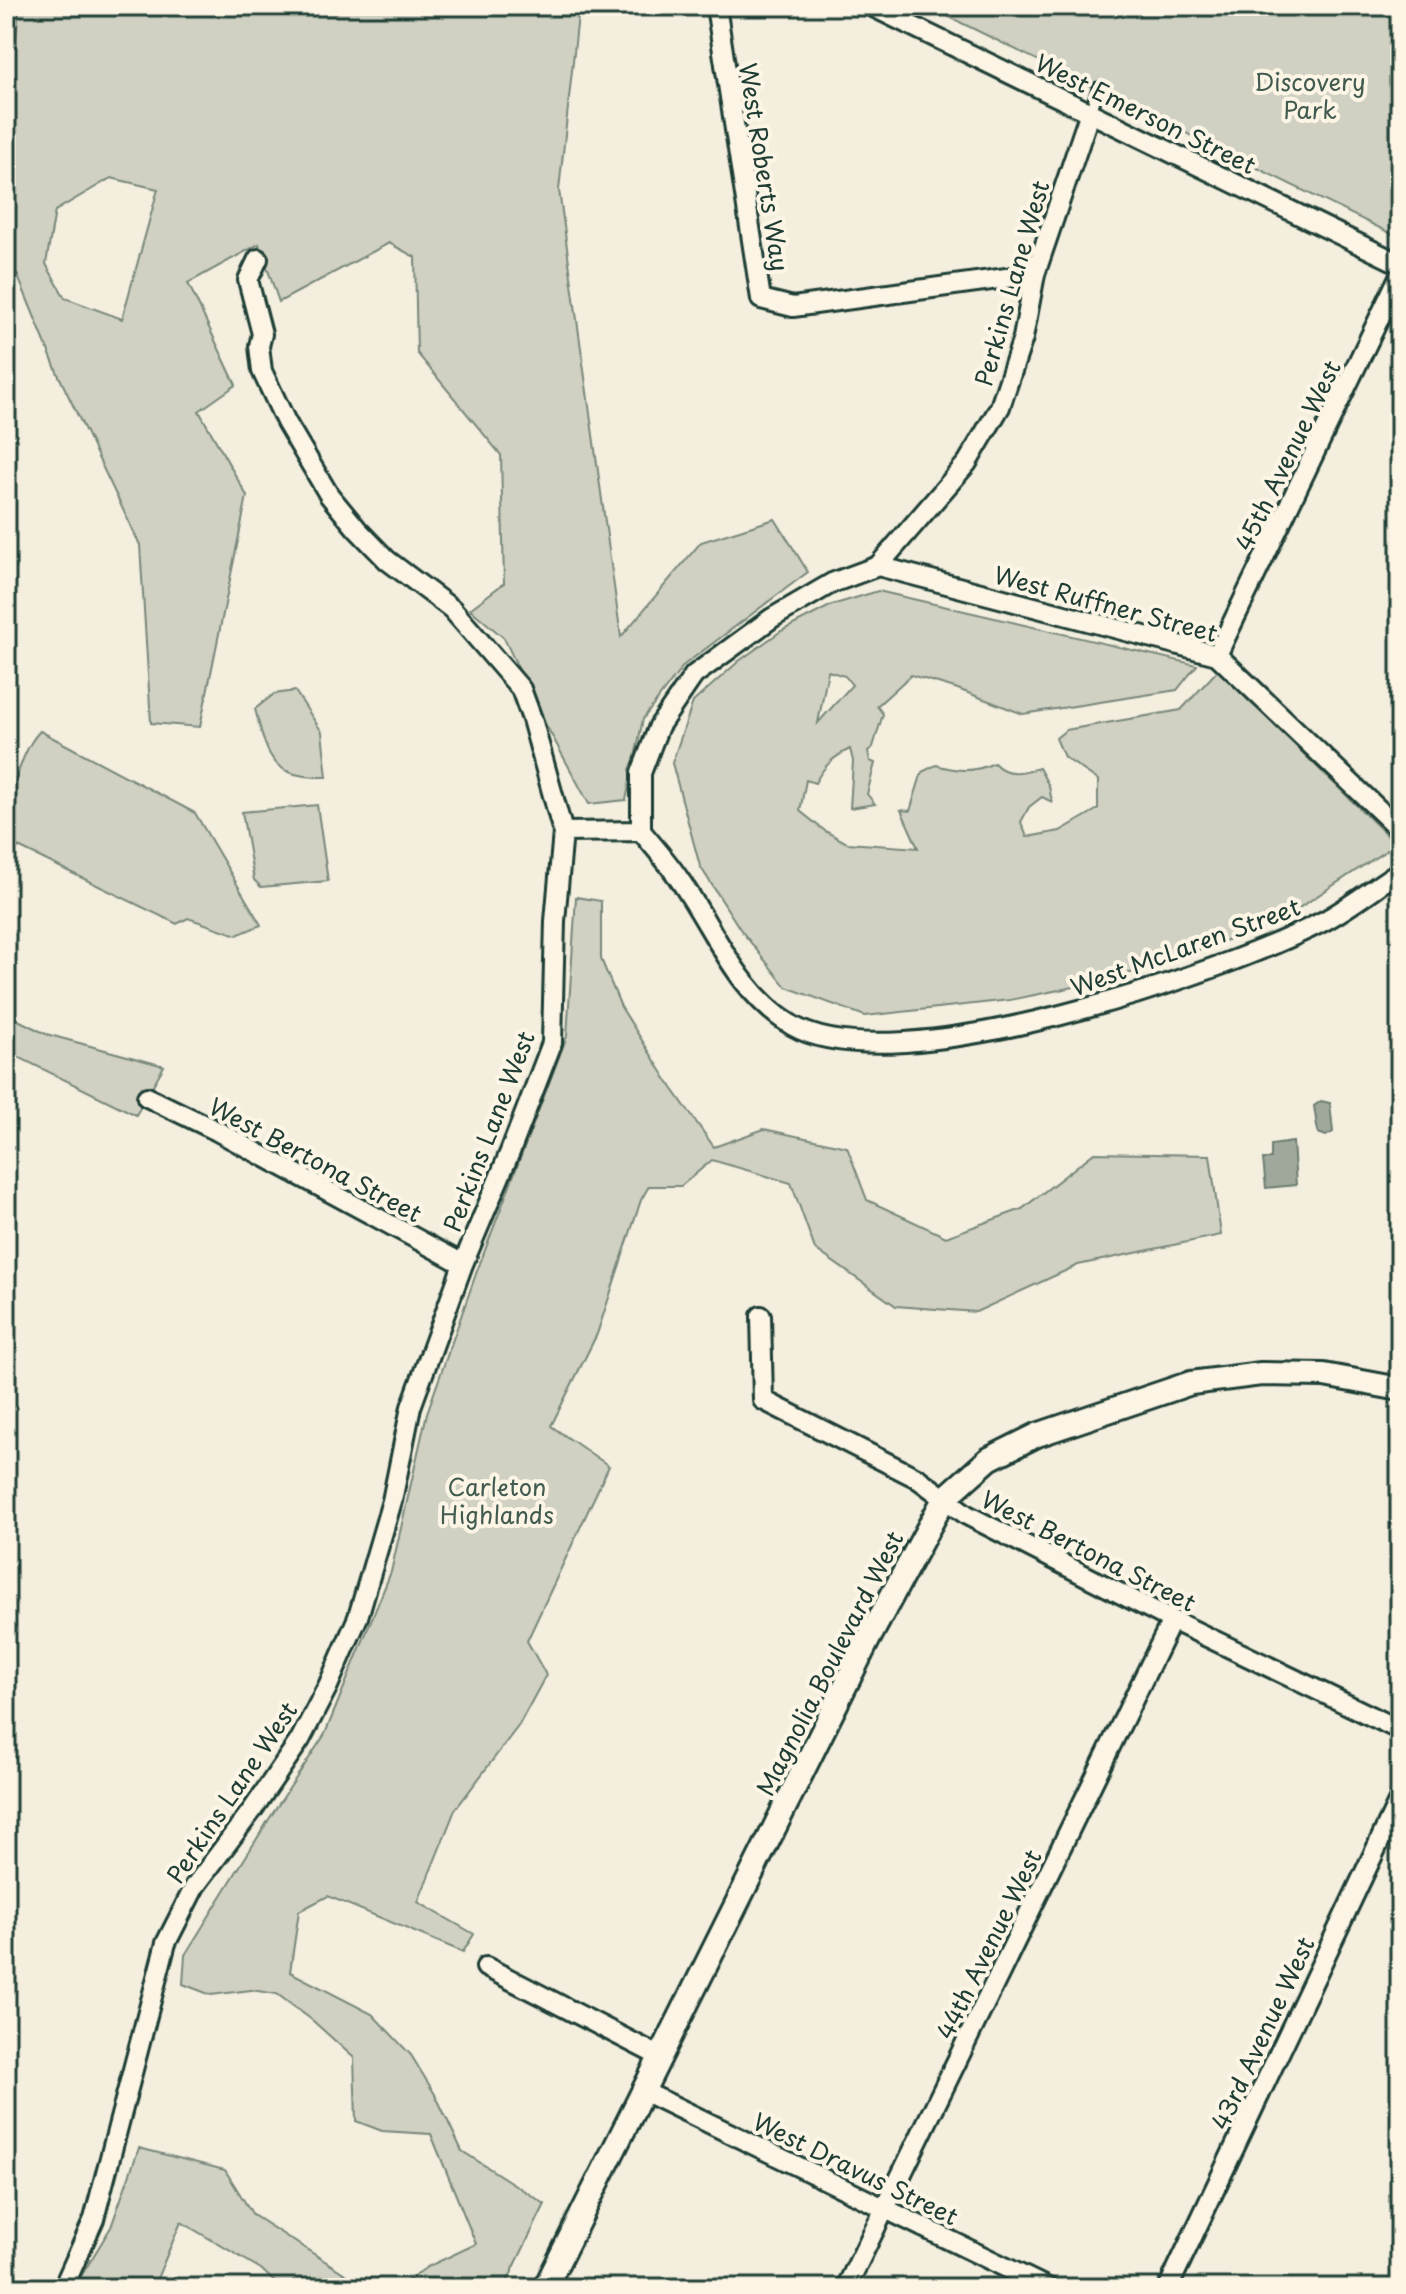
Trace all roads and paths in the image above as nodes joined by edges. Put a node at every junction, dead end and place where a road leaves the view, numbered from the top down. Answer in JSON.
{"nodes":[{"id":1,"x":716,"y":6,"type":"edge"},
{"id":2,"x":871,"y":6,"type":"edge"},
{"id":3,"x":1098,"y":88,"type":"dead end"},
{"id":4,"x":1090,"y":112,"type":"junction"},
{"id":5,"x":258,"y":259,"type":"dead end"},
{"id":6,"x":1400,"y":264,"type":"edge"},
{"id":7,"x":1035,"y":274,"type":"junction"},
{"id":8,"x":1400,"y":275,"type":"edge"},
{"id":9,"x":878,"y":566,"type":"junction"},
{"id":10,"x":1217,"y":655,"type":"junction"},
{"id":11,"x":1400,"y":830,"type":"edge"},
{"id":12,"x":641,"y":831,"type":"junction"},
{"id":13,"x":563,"y":832,"type":"junction"},
{"id":14,"x":1400,"y":871,"type":"edge"},
{"id":15,"x":147,"y":1097,"type":"dead end"},
{"id":16,"x":463,"y":1264,"type":"junction"},
{"id":17,"x":761,"y":1316,"type":"dead end"},
{"id":18,"x":1400,"y":1389,"type":"edge"},
{"id":19,"x":944,"y":1499,"type":"junction"},
{"id":20,"x":1172,"y":1620,"type":"junction"},
{"id":21,"x":1400,"y":1730,"type":"edge"},
{"id":22,"x":1400,"y":1798,"type":"edge"},
{"id":23,"x":486,"y":1967,"type":"dead end"},
{"id":24,"x":661,"y":2057,"type":"junction"},
{"id":25,"x":643,"y":2091,"type":"junction"},
{"id":26,"x":886,"y":2209,"type":"junction"},
{"id":27,"x":63,"y":2288,"type":"edge"},
{"id":28,"x":545,"y":2288,"type":"edge"},
{"id":29,"x":846,"y":2288,"type":"edge"},
{"id":30,"x":1048,"y":2288,"type":"edge"},
{"id":31,"x":1168,"y":2288,"type":"edge"}],
"edges":[{"from":1,"to":7,"type":"street","name":"West Roberts Way"},
{"from":2,"to":4,"type":"street","name":"West Emerson Street"},
{"from":3,"to":4,"type":"lane"},
{"from":4,"to":6,"type":"street","name":"West Emerson Street"},
{"from":4,"to":7,"type":"street","name":"Perkins Lane West"},
{"from":5,"to":13,"type":"street"},
{"from":7,"to":9,"type":"street","name":"Perkins Lane West"},
{"from":8,"to":10,"type":"street","name":"45th Avenue West"},
{"from":9,"to":10,"type":"street","name":"West Ruffner Street"},
{"from":9,"to":12,"type":"street","name":"Perkins Lane West"},
{"from":10,"to":11,"type":"street","name":"West Ruffner Street"},
{"from":12,"to":13,"type":"street"},
{"from":12,"to":14,"type":"street","name":"West McLaren Street"},
{"from":13,"to":16,"type":"street","name":"Perkins Lane West"},
{"from":15,"to":16,"type":"street","name":"West Bertona Street"},
{"from":16,"to":27,"type":"street","name":"Perkins Lane West"},
{"from":17,"to":19,"type":"street","name":"West Bertona Street"},
{"from":18,"to":19,"type":"street","name":"Magnolia Boulevard West"},
{"from":19,"to":20,"type":"street","name":"West Bertona Street"},
{"from":19,"to":24,"type":"street","name":"Magnolia Boulevard West"},
{"from":20,"to":21,"type":"street","name":"West Bertona Street"},
{"from":20,"to":26,"type":"street","name":"44th Avenue West"},
{"from":22,"to":31,"type":"street","name":"43rd Avenue West"},
{"from":23,"to":24,"type":"street"},
{"from":24,"to":25,"type":"street","name":"Magnolia Boulevard West"},
{"from":25,"to":26,"type":"street","name":"West Dravus Street"},
{"from":25,"to":28,"type":"street","name":"Magnolia Boulevard West"},
{"from":26,"to":29,"type":"street","name":"44th Avenue West"},
{"from":26,"to":30,"type":"street","name":"West Dravus Street"}]}
